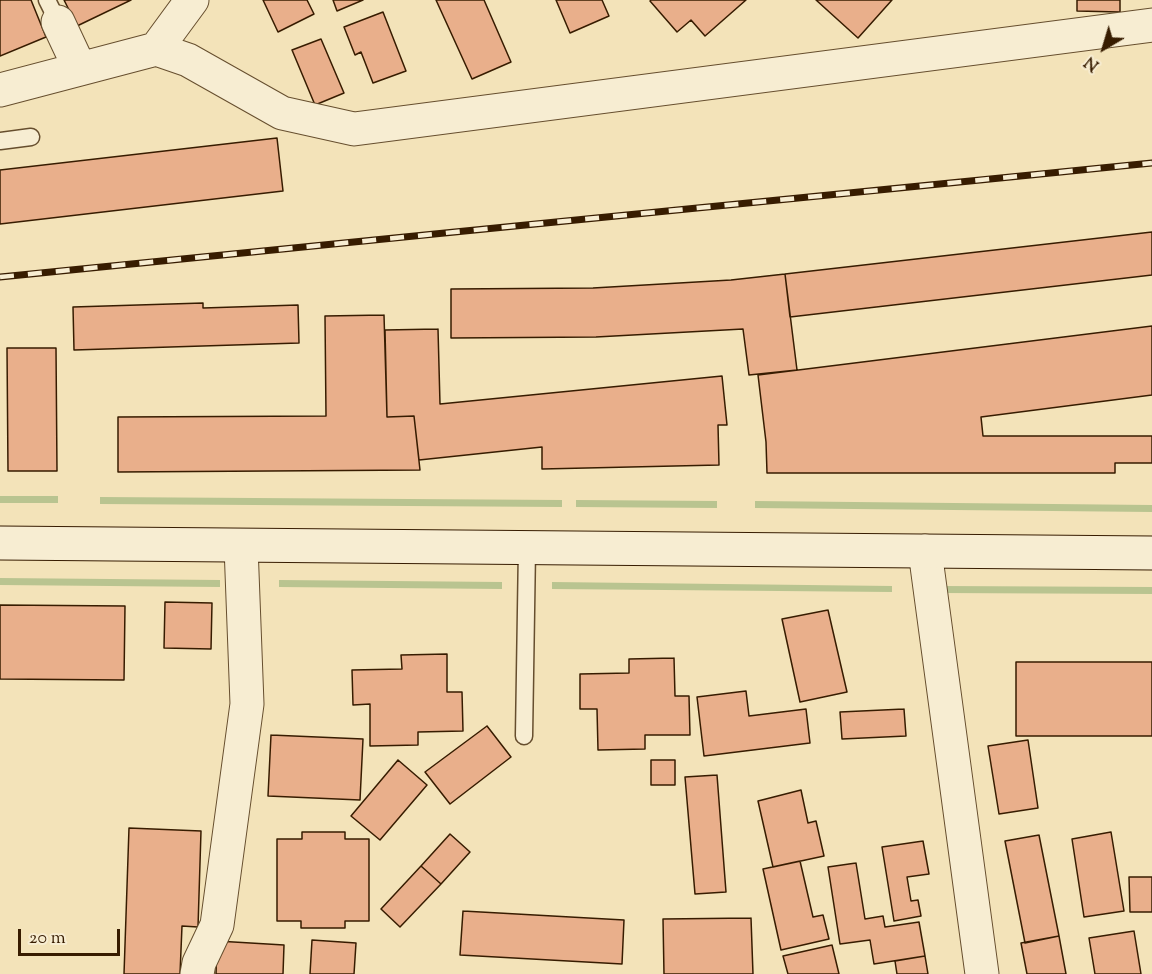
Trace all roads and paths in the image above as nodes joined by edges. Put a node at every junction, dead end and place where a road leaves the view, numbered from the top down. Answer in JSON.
{"nodes":[{"id":1,"x":192,"y":0,"type":"edge"},
{"id":2,"x":53,"y":11,"type":"edge"},
{"id":3,"x":1152,"y":25,"type":"edge"},
{"id":4,"x":156,"y":48,"type":"junction"},
{"id":5,"x":80,"y":69,"type":"junction"},
{"id":6,"x":0,"y":90,"type":"edge"},
{"id":7,"x":31,"y":137,"type":"dead end"},
{"id":8,"x":0,"y":141,"type":"edge"},
{"id":9,"x":0,"y":543,"type":"edge"},
{"id":10,"x":241,"y":546,"type":"junction"},
{"id":11,"x":527,"y":548,"type":"junction"},
{"id":12,"x":925,"y":552,"type":"junction"},
{"id":13,"x":1152,"y":553,"type":"edge"},
{"id":14,"x":524,"y":736,"type":"dead end"},
{"id":15,"x":197,"y":974,"type":"edge"},
{"id":16,"x":982,"y":974,"type":"edge"}],
"edges":[{"from":1,"to":4,"type":"street"},
{"from":2,"to":5,"type":"street"},
{"from":3,"to":4,"type":"street"},
{"from":4,"to":5,"type":"street"},
{"from":5,"to":6,"type":"street"},
{"from":7,"to":8,"type":"lane"},
{"from":9,"to":10,"type":"street"},
{"from":10,"to":11,"type":"street"},
{"from":10,"to":15,"type":"street"},
{"from":11,"to":12,"type":"street"},
{"from":11,"to":14,"type":"lane"},
{"from":12,"to":13,"type":"street"},
{"from":12,"to":16,"type":"street"}]}
